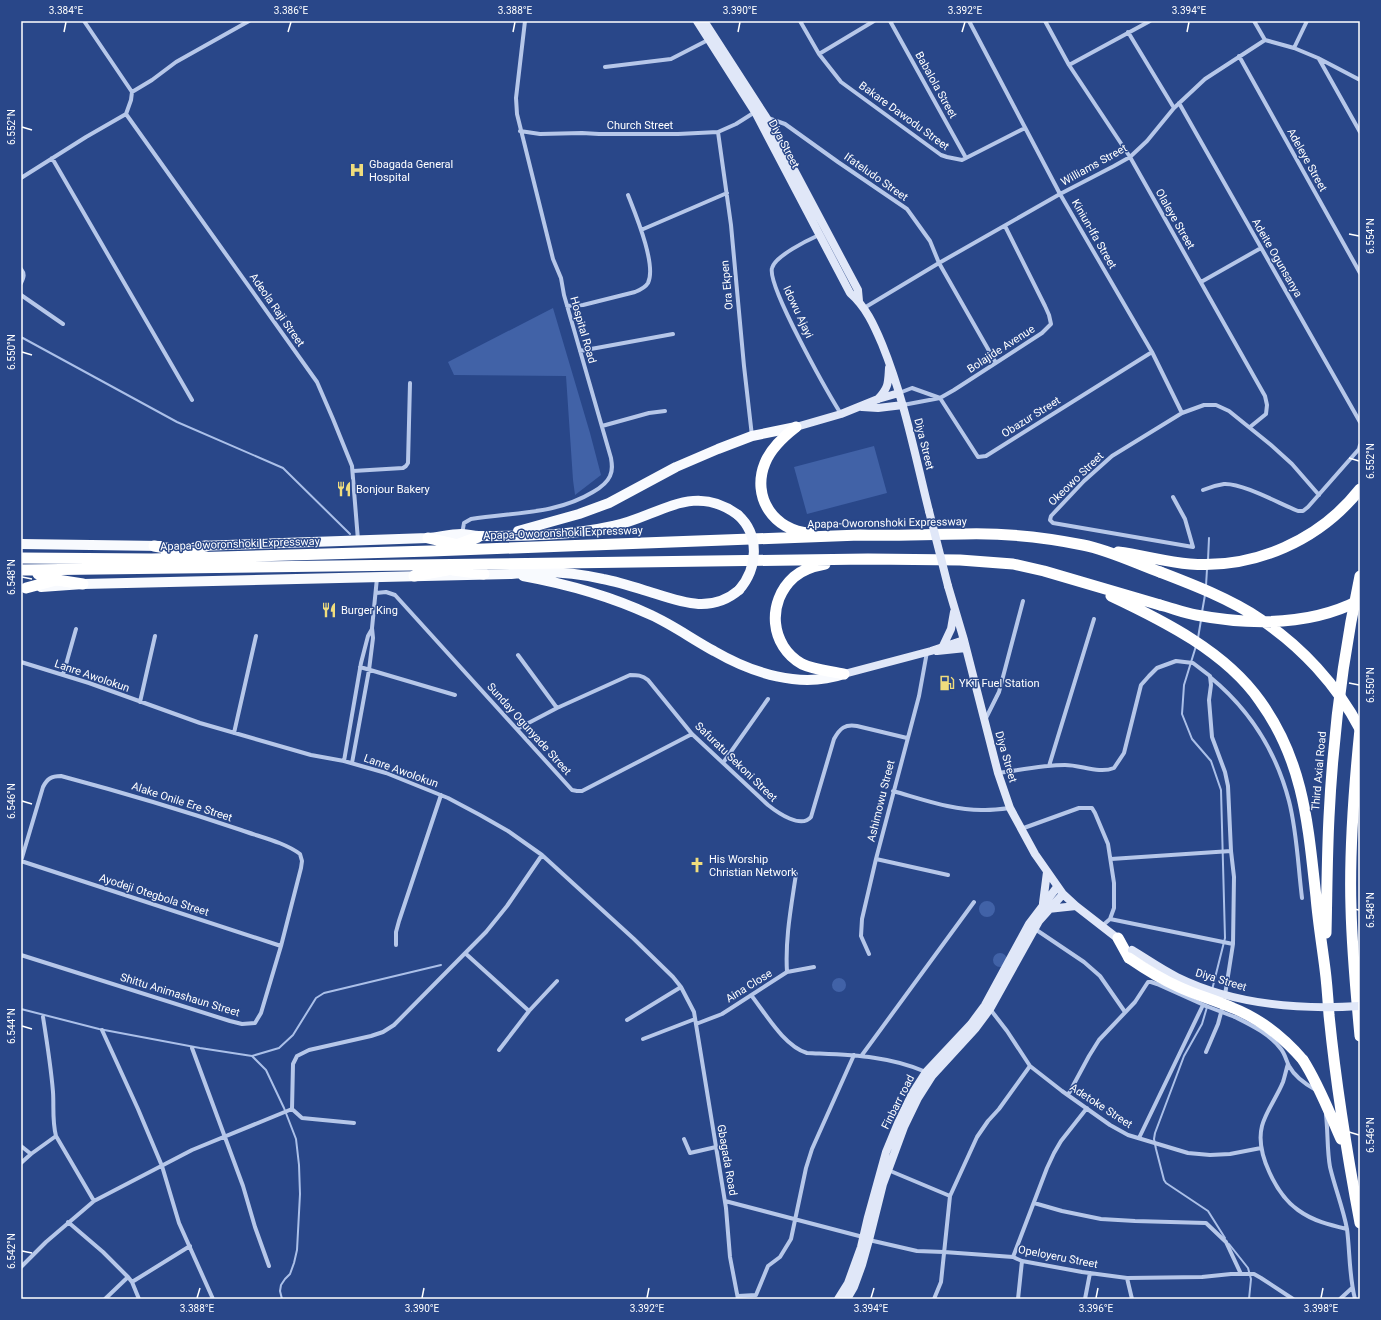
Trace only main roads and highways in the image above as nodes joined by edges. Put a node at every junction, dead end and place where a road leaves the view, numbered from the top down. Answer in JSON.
{"nodes":[{"id":1,"x":697,"y":21,"type":"edge"},
{"id":2,"x":704,"y":21,"type":"edge"},
{"id":3,"x":859,"y":301,"type":"junction"},
{"id":4,"x":889,"y":363,"type":"junction"},
{"id":5,"x":899,"y":393,"type":"junction"},
{"id":6,"x":878,"y":399,"type":"junction"},
{"id":7,"x":903,"y":405,"type":"junction"},
{"id":8,"x":859,"y":407,"type":"junction"},
{"id":9,"x":796,"y":427,"type":"junction"},
{"id":10,"x":1360,"y":489,"type":"edge"},
{"id":11,"x":502,"y":535,"type":"junction"},
{"id":12,"x":860,"y":535,"type":"junction"},
{"id":13,"x":478,"y":536,"type":"junction"},
{"id":14,"x":428,"y":538,"type":"junction"},
{"id":15,"x":21,"y":544,"type":"edge"},
{"id":16,"x":456,"y":545,"type":"junction"},
{"id":17,"x":154,"y":546,"type":"junction"},
{"id":18,"x":206,"y":546,"type":"junction"},
{"id":19,"x":481,"y":550,"type":"junction"},
{"id":20,"x":179,"y":551,"type":"junction"},
{"id":21,"x":1105,"y":551,"type":"junction"},
{"id":22,"x":431,"y":552,"type":"junction"},
{"id":23,"x":207,"y":557,"type":"junction"},
{"id":24,"x":21,"y":558,"type":"edge"},
{"id":25,"x":152,"y":559,"type":"junction"},
{"id":26,"x":868,"y":559,"type":"junction"},
{"id":27,"x":478,"y":564,"type":"junction"},
{"id":28,"x":24,"y":570,"type":"edge"},
{"id":29,"x":82,"y":570,"type":"junction"},
{"id":30,"x":414,"y":570,"type":"junction"},
{"id":31,"x":449,"y":570,"type":"junction"},
{"id":32,"x":484,"y":574,"type":"junction"},
{"id":33,"x":511,"y":574,"type":"junction"},
{"id":34,"x":1360,"y":576,"type":"edge"},
{"id":35,"x":57,"y":580,"type":"junction"},
{"id":36,"x":1077,"y":581,"type":"junction"},
{"id":37,"x":83,"y":584,"type":"junction"},
{"id":38,"x":24,"y":588,"type":"edge"},
{"id":39,"x":1360,"y":600,"type":"edge"},
{"id":40,"x":954,"y":609,"type":"junction"},
{"id":41,"x":965,"y":644,"type":"junction"},
{"id":42,"x":943,"y":646,"type":"junction"},
{"id":43,"x":929,"y":652,"type":"junction"},
{"id":44,"x":844,"y":674,"type":"junction"},
{"id":45,"x":1360,"y":729,"type":"edge"},
{"id":46,"x":1047,"y":872,"type":"junction"},
{"id":47,"x":1057,"y":887,"type":"junction"},
{"id":48,"x":1063,"y":894,"type":"junction"},
{"id":49,"x":1046,"y":906,"type":"junction"},
{"id":50,"x":1076,"y":906,"type":"junction"},
{"id":51,"x":1036,"y":922,"type":"junction"},
{"id":52,"x":1118,"y":938,"type":"joint"},
{"id":53,"x":1131,"y":954,"type":"junction"},
{"id":54,"x":1325,"y":969,"type":"junction"},
{"id":55,"x":1360,"y":1006,"type":"edge"},
{"id":56,"x":1360,"y":1036,"type":"edge"},
{"id":57,"x":1347,"y":1154,"type":"junction"},
{"id":58,"x":1360,"y":1223,"type":"edge"},
{"id":59,"x":866,"y":1238,"type":"junction"},
{"id":60,"x":851,"y":1285,"type":"junction"},
{"id":61,"x":838,"y":1299,"type":"edge"},
{"id":62,"x":847,"y":1299,"type":"edge"}],
"edges":[{"from":1,"to":3,"type":"main road","name":"Diya Street"},
{"from":2,"to":3,"type":"main road","name":"Diya Street"},
{"from":3,"to":4,"type":"main road","name":"Diya Street"},
{"from":4,"to":5,"type":"main road","name":"Diya Street"},
{"from":4,"to":6,"type":"main road"},
{"from":5,"to":6,"type":"main road"},
{"from":5,"to":7,"type":"main road","name":"Diya Street"},
{"from":6,"to":8,"type":"main road"},
{"from":7,"to":8,"type":"main road"},
{"from":7,"to":40,"type":"main road","name":"Diya Street","bridge":true},
{"from":8,"to":9,"type":"main road"},
{"from":9,"to":11,"type":"main road"},
{"from":9,"to":12,"type":"highway"},
{"from":10,"to":21,"type":"highway"},
{"from":11,"to":13,"type":"main road","name":"Apapa-Oworonshoki Expressway"},
{"from":11,"to":33,"type":"main road","bridge":true},
{"from":12,"to":19,"type":"highway","name":"Apapa-Oworonshoki Expressway"},
{"from":12,"to":21,"type":"highway","name":"Apapa-Oworonshoki Expressway"},
{"from":13,"to":14,"type":"main road","name":"Apapa-Oworonshoki Expressway"},
{"from":13,"to":16,"type":"highway"},
{"from":14,"to":16,"type":"highway"},
{"from":14,"to":18,"type":"main road","name":"Apapa-Oworonshoki Expressway"},
{"from":15,"to":17,"type":"main road","name":"Apapa-Oworonshoki Expressway"},
{"from":16,"to":19,"type":"highway"},
{"from":16,"to":22,"type":"highway"},
{"from":17,"to":18,"type":"main road","name":"Apapa-Oworonshoki Expressway"},
{"from":17,"to":20,"type":"highway"},
{"from":18,"to":20,"type":"highway"},
{"from":19,"to":22,"type":"highway","name":"Apapa-Oworonshoki Expressway"},
{"from":20,"to":23,"type":"highway"},
{"from":20,"to":25,"type":"highway"},
{"from":21,"to":45,"type":"highway","bridge":true},
{"from":22,"to":23,"type":"highway","name":"Apapa-Oworonshoki Expressway"},
{"from":23,"to":25,"type":"highway","name":"Apapa-Oworonshoki Expressway"},
{"from":24,"to":25,"type":"highway","name":"Apapa-Oworonshoki Expressway"},
{"from":26,"to":27,"type":"highway","name":"Apapa-Oworonshoki Expressway"},
{"from":26,"to":36,"type":"highway","name":"Apapa-Oworonshoki Expressway"},
{"from":26,"to":44,"type":"highway"},
{"from":27,"to":30,"type":"highway","name":"Apapa-Oworonshoki Expressway"},
{"from":27,"to":31,"type":"highway"},
{"from":28,"to":29,"type":"highway","name":"Apapa-Oworonshoki Expressway"},
{"from":28,"to":35,"type":"highway"},
{"from":29,"to":30,"type":"highway","name":"Apapa-Oworonshoki Expressway"},
{"from":29,"to":35,"type":"highway"},
{"from":30,"to":31,"type":"highway"},
{"from":30,"to":32,"type":"main road","name":"Apapa-Oworonshoki Expressway"},
{"from":30,"to":37,"type":"main road","name":"Apapa-Oworonshoki Expressway"},
{"from":31,"to":32,"type":"highway"},
{"from":32,"to":33,"type":"main road","name":"Apapa-Oworonshoki Expressway"},
{"from":33,"to":44,"type":"main road"},
{"from":34,"to":54,"type":"highway","name":"Third Axial Road"},
{"from":35,"to":37,"type":"highway"},
{"from":35,"to":38,"type":"highway"},
{"from":36,"to":39,"type":"highway","bridge":true},
{"from":36,"to":54,"type":"highway"},
{"from":37,"to":38,"type":"main road","name":"Apapa-Oworonshoki Expressway"},
{"from":40,"to":41,"type":"main road","name":"Diya Street"},
{"from":40,"to":42,"type":"main road"},
{"from":41,"to":42,"type":"main road"},
{"from":41,"to":43,"type":"main road"},
{"from":41,"to":46,"type":"main road","name":"Diya Street"},
{"from":42,"to":43,"type":"main road"},
{"from":43,"to":44,"type":"main road"},
{"from":45,"to":56,"type":"highway"},
{"from":46,"to":47,"type":"main road","name":"Diya Street"},
{"from":46,"to":49,"type":"main road"},
{"from":47,"to":48,"type":"main road","name":"Diya Street"},
{"from":47,"to":49,"type":"main road"},
{"from":48,"to":49,"type":"main road"},
{"from":48,"to":50,"type":"main road","name":"Diya Street"},
{"from":49,"to":50,"type":"main road"},
{"from":49,"to":51,"type":"main road"},
{"from":50,"to":52,"type":"main road","name":"Diya Street"},
{"from":51,"to":59,"type":"main road","name":"Finbarr road"},
{"from":51,"to":59,"type":"main road","name":"Finbarr road"},
{"from":52,"to":53,"type":"highway"},
{"from":53,"to":55,"type":"main road","name":"Diya Street","bridge":true},
{"from":53,"to":57,"type":"highway","bridge":true},
{"from":54,"to":57,"type":"highway"},
{"from":57,"to":58,"type":"highway"},
{"from":59,"to":60,"type":"main road","name":"Finbarr road"},
{"from":60,"to":61,"type":"main road","name":"Finbarr road"},
{"from":60,"to":62,"type":"main road","name":"Finbarr road"}]}
